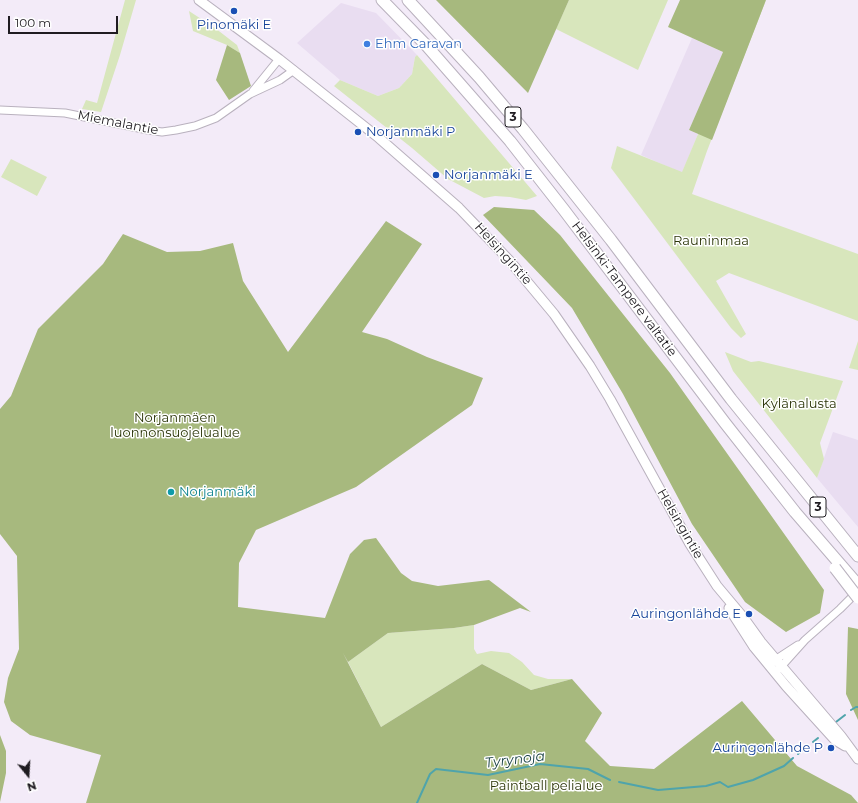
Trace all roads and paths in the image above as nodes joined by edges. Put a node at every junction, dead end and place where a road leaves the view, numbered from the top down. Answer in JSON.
{"nodes":[{"id":1,"x":199,"y":0,"type":"edge"},
{"id":2,"x":382,"y":0,"type":"edge"},
{"id":3,"x":408,"y":0,"type":"edge"},
{"id":4,"x":279,"y":59,"type":"junction"},
{"id":5,"x":294,"y":70,"type":"junction"},
{"id":6,"x":250,"y":94,"type":"junction"},
{"id":7,"x":0,"y":110,"type":"edge"},
{"id":8,"x":856,"y":553,"type":"edge"},
{"id":9,"x":838,"y":566,"type":"junction"},
{"id":10,"x":858,"y":585,"type":"edge"},
{"id":11,"x":858,"y":590,"type":"edge"},
{"id":12,"x":858,"y":598,"type":"edge"},
{"id":13,"x":805,"y":640,"type":"junction"},
{"id":14,"x":772,"y":662,"type":"junction"},
{"id":15,"x":779,"y":670,"type":"junction"},
{"id":16,"x":858,"y":759,"type":"edge"}],
"edges":[{"from":1,"to":4,"type":"main road","name":"Helsingintie"},
{"from":2,"to":9,"type":"highway","name":"Helsinki-Tampere valtatie","number":"3"},
{"from":3,"to":8,"type":"highway","name":"Helsinki-Tampere valtatie","number":"3"},
{"from":4,"to":5,"type":"main road","name":"Helsingintie"},
{"from":4,"to":6,"type":"street","name":"Miemalantie"},
{"from":5,"to":6,"type":"street","name":"Miemalantie"},
{"from":5,"to":14,"type":"main road","name":"Helsingintie"},
{"from":6,"to":7,"type":"street","name":"Miemalantie"},
{"from":9,"to":10,"type":"highway"},
{"from":9,"to":12,"type":"highway","bridge":true},
{"from":11,"to":13,"type":"street"},
{"from":13,"to":14,"type":"street"},
{"from":13,"to":15,"type":"street"},
{"from":14,"to":15,"type":"main road","name":"Helsingintie"},
{"from":15,"to":16,"type":"main road","name":"Helsingintie"}]}
